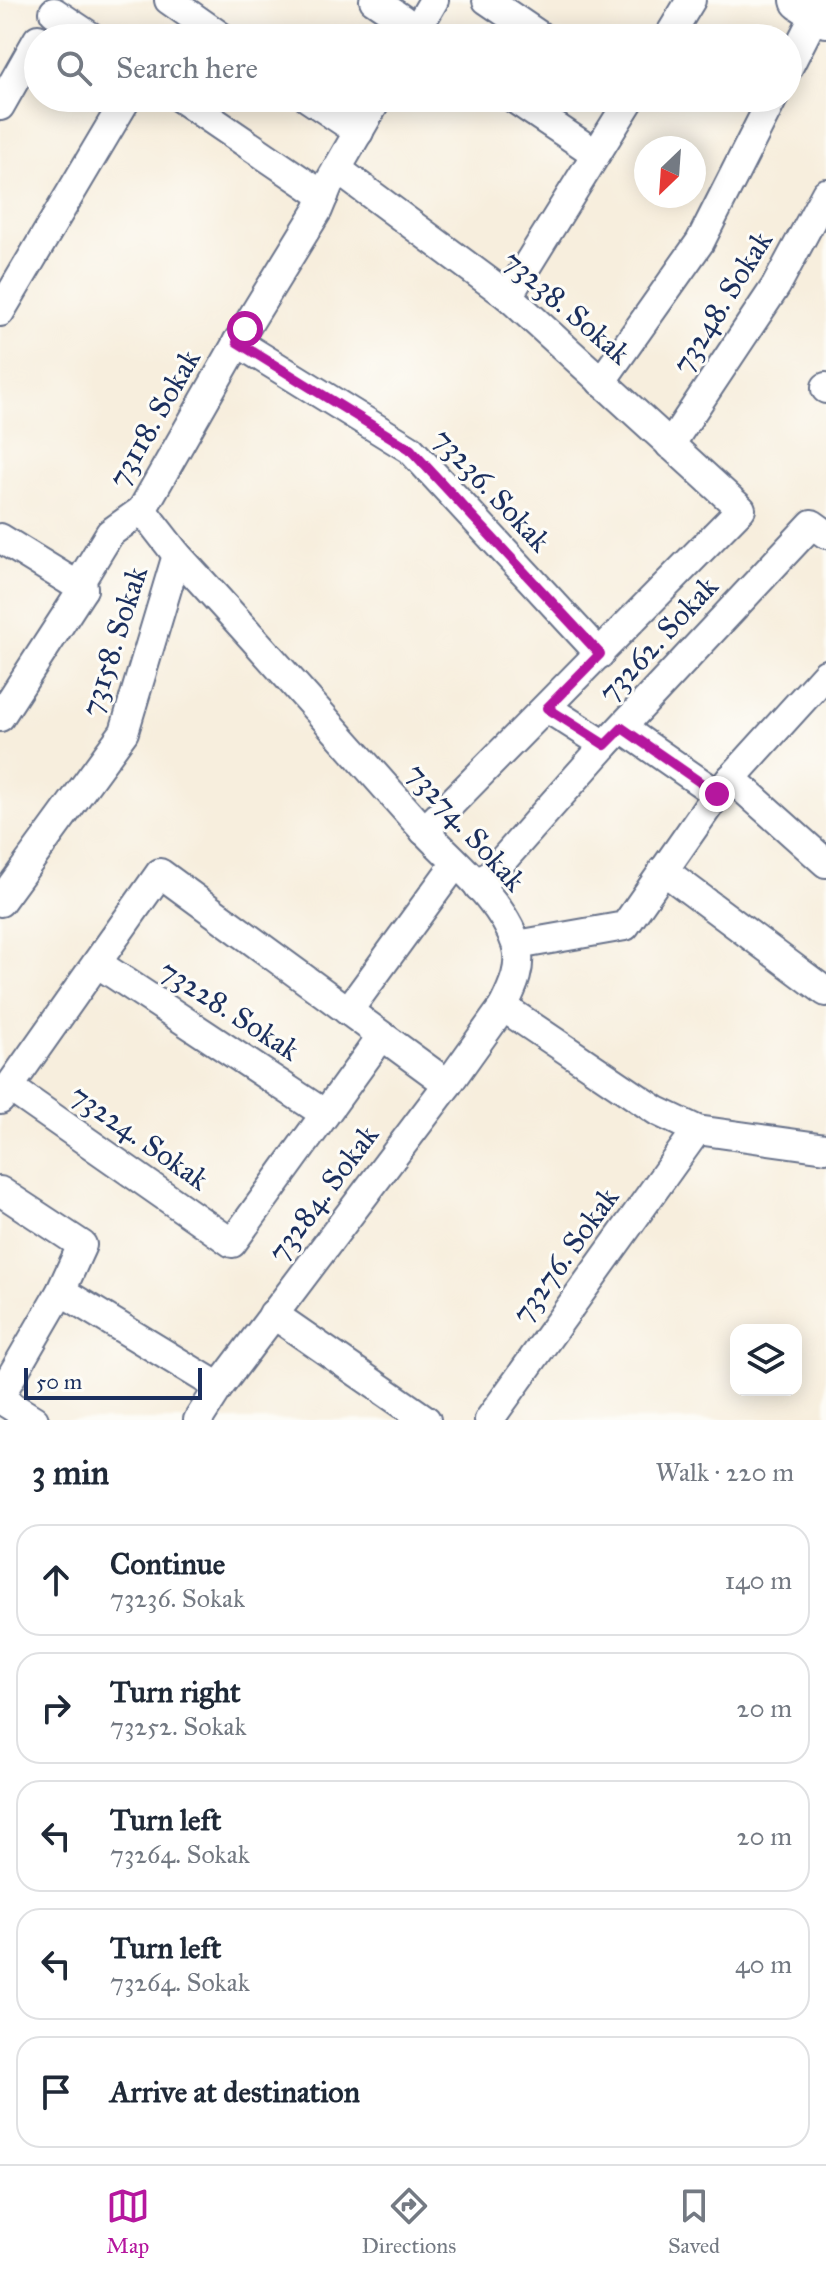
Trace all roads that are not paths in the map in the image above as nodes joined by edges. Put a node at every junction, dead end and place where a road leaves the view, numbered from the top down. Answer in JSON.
{"nodes":[{"id":1,"x":169,"y":0,"type":"edge"},
{"id":2,"x":374,"y":0,"type":"edge"},
{"id":3,"x":434,"y":0,"type":"edge"},
{"id":4,"x":487,"y":0,"type":"edge"},
{"id":5,"x":691,"y":0,"type":"edge"},
{"id":6,"x":57,"y":6,"type":"edge"},
{"id":7,"x":815,"y":9,"type":"edge"},
{"id":8,"x":213,"y":20,"type":"edge"},
{"id":9,"x":47,"y":24,"type":"edge"},
{"id":10,"x":77,"y":24,"type":"edge"},
{"id":11,"x":406,"y":24,"type":"edge"},
{"id":12,"x":423,"y":24,"type":"edge"},
{"id":13,"x":522,"y":24,"type":"edge"},
{"id":14,"x":676,"y":24,"type":"edge"},
{"id":15,"x":802,"y":37,"type":"edge"},
{"id":16,"x":24,"y":54,"type":"edge"},
{"id":17,"x":8,"y":72,"type":"edge"},
{"id":18,"x":0,"y":106,"type":"edge"},
{"id":19,"x":119,"y":112,"type":"edge"},
{"id":20,"x":201,"y":112,"type":"edge"},
{"id":21,"x":329,"y":112,"type":"edge"},
{"id":22,"x":370,"y":112,"type":"edge"},
{"id":23,"x":534,"y":112,"type":"edge"},
{"id":24,"x":622,"y":112,"type":"edge"},
{"id":25,"x":766,"y":112,"type":"edge"},
{"id":26,"x":359,"y":132,"type":"junction"},
{"id":27,"x":596,"y":154,"type":"junction"},
{"id":28,"x":337,"y":169,"type":"junction"},
{"id":29,"x":826,"y":193,"type":"edge"},
{"id":30,"x":324,"y":196,"type":"junction"},
{"id":31,"x":508,"y":296,"type":"junction"},
{"id":32,"x":0,"y":312,"type":"edge"},
{"id":33,"x":237,"y":342,"type":"junction"},
{"id":34,"x":601,"y":382,"type":"junction"},
{"id":35,"x":670,"y":445,"type":"junction"},
{"id":36,"x":142,"y":510,"type":"junction"},
{"id":37,"x":826,"y":534,"type":"edge"},
{"id":38,"x":0,"y":538,"type":"edge"},
{"id":39,"x":177,"y":555,"type":"junction"},
{"id":40,"x":83,"y":589,"type":"junction"},
{"id":41,"x":600,"y":654,"type":"junction"},
{"id":42,"x":9,"y":684,"type":"edge"},
{"id":43,"x":822,"y":687,"type":"edge"},
{"id":44,"x":547,"y":708,"type":"junction"},
{"id":45,"x":0,"y":717,"type":"edge"},
{"id":46,"x":613,"y":737,"type":"junction"},
{"id":47,"x":724,"y":786,"type":"junction"},
{"id":48,"x":424,"y":831,"type":"junction"},
{"id":49,"x":456,"y":863,"type":"junction"},
{"id":50,"x":826,"y":863,"type":"edge"},
{"id":51,"x":663,"y":870,"type":"junction"},
{"id":52,"x":479,"y":887,"type":"junction"},
{"id":53,"x":0,"y":902,"type":"edge"},
{"id":54,"x":517,"y":945,"type":"junction"},
{"id":55,"x":97,"y":963,"type":"junction"},
{"id":56,"x":826,"y":992,"type":"edge"},
{"id":57,"x":503,"y":1007,"type":"junction"},
{"id":58,"x":348,"y":1011,"type":"junction"},
{"id":59,"x":381,"y":1037,"type":"junction"},
{"id":60,"x":448,"y":1084,"type":"junction"},
{"id":61,"x":5,"y":1093,"type":"edge"},
{"id":62,"x":325,"y":1114,"type":"junction"},
{"id":63,"x":697,"y":1130,"type":"junction"},
{"id":64,"x":826,"y":1148,"type":"edge"},
{"id":65,"x":1,"y":1195,"type":"edge"},
{"id":66,"x":61,"y":1291,"type":"junction"},
{"id":67,"x":273,"y":1314,"type":"junction"},
{"id":68,"x":219,"y":1387,"type":"junction"},
{"id":69,"x":0,"y":1398,"type":"edge"},
{"id":70,"x":34,"y":1420,"type":"edge"},
{"id":71,"x":198,"y":1420,"type":"edge"},
{"id":72,"x":426,"y":1420,"type":"edge"},
{"id":73,"x":489,"y":1420,"type":"edge"}],
"edges":[{"from":1,"to":8,"type":"street"},
{"from":2,"to":11,"type":"street"},
{"from":3,"to":12,"type":"street"},
{"from":4,"to":13,"type":"street"},
{"from":5,"to":14,"type":"street"},
{"from":6,"to":9,"type":"street"},
{"from":6,"to":10,"type":"street"},
{"from":7,"to":15,"type":"street"},
{"from":16,"to":17,"type":"street"},
{"from":17,"to":18,"type":"street"},
{"from":19,"to":32,"type":"street"},
{"from":20,"to":30,"type":"street"},
{"from":21,"to":26,"type":"street"},
{"from":22,"to":26,"type":"street","name":"73118. Sokak"},
{"from":23,"to":27,"type":"street"},
{"from":24,"to":27,"type":"street"},
{"from":25,"to":34,"type":"street"},
{"from":26,"to":28,"type":"street","name":"73118. Sokak"},
{"from":27,"to":31,"type":"street"},
{"from":28,"to":30,"type":"street","name":"73118. Sokak"},
{"from":28,"to":31,"type":"street","name":"73238. Sokak"},
{"from":29,"to":35,"type":"street","name":"73248. Sokak"},
{"from":30,"to":33,"type":"street","name":"73118. Sokak"},
{"from":31,"to":34,"type":"street","name":"73238. Sokak"},
{"from":33,"to":36,"type":"street","name":"73118. Sokak"},
{"from":33,"to":41,"type":"street","name":"73236. Sokak"},
{"from":34,"to":35,"type":"street","name":"73238. Sokak"},
{"from":35,"to":41,"type":"street","name":"73238. Sokak"},
{"from":36,"to":39,"type":"street","name":"73274. Sokak"},
{"from":36,"to":40,"type":"street","name":"73118. Sokak"},
{"from":37,"to":46,"type":"street","name":"73262. Sokak"},
{"from":38,"to":40,"type":"street"},
{"from":39,"to":48,"type":"street","name":"73274. Sokak"},
{"from":39,"to":53,"type":"street","name":"73158. Sokak"},
{"from":40,"to":42,"type":"street","name":"73118. Sokak"},
{"from":41,"to":44,"type":"street"},
{"from":42,"to":45,"type":"street","name":"73118. Sokak"},
{"from":43,"to":47,"type":"street"},
{"from":44,"to":46,"type":"street"},
{"from":44,"to":48,"type":"street"},
{"from":46,"to":47,"type":"street"},
{"from":46,"to":52,"type":"street","name":"73262. Sokak"},
{"from":47,"to":50,"type":"street"},
{"from":47,"to":51,"type":"street"},
{"from":48,"to":49,"type":"street","name":"73274. Sokak"},
{"from":49,"to":52,"type":"street","name":"73274. Sokak"},
{"from":49,"to":58,"type":"street"},
{"from":51,"to":54,"type":"street"},
{"from":51,"to":56,"type":"street"},
{"from":52,"to":54,"type":"street","name":"73274. Sokak"},
{"from":54,"to":57,"type":"street"},
{"from":55,"to":58,"type":"street"},
{"from":55,"to":61,"type":"street"},
{"from":55,"to":62,"type":"street","name":"73228. Sokak"},
{"from":57,"to":60,"type":"street","name":"73284. Sokak"},
{"from":57,"to":63,"type":"street"},
{"from":58,"to":59,"type":"street"},
{"from":59,"to":60,"type":"street"},
{"from":59,"to":62,"type":"street"},
{"from":60,"to":67,"type":"street","name":"73284. Sokak"},
{"from":61,"to":62,"type":"street","name":"73224. Sokak"},
{"from":63,"to":64,"type":"street"},
{"from":63,"to":73,"type":"street","name":"73276. Sokak"},
{"from":65,"to":66,"type":"street"},
{"from":66,"to":68,"type":"street"},
{"from":66,"to":69,"type":"street"},
{"from":67,"to":68,"type":"street","name":"73284. Sokak"},
{"from":67,"to":72,"type":"street"},
{"from":68,"to":71,"type":"street","name":"73284. Sokak"},
{"from":69,"to":70,"type":"street"}]}
